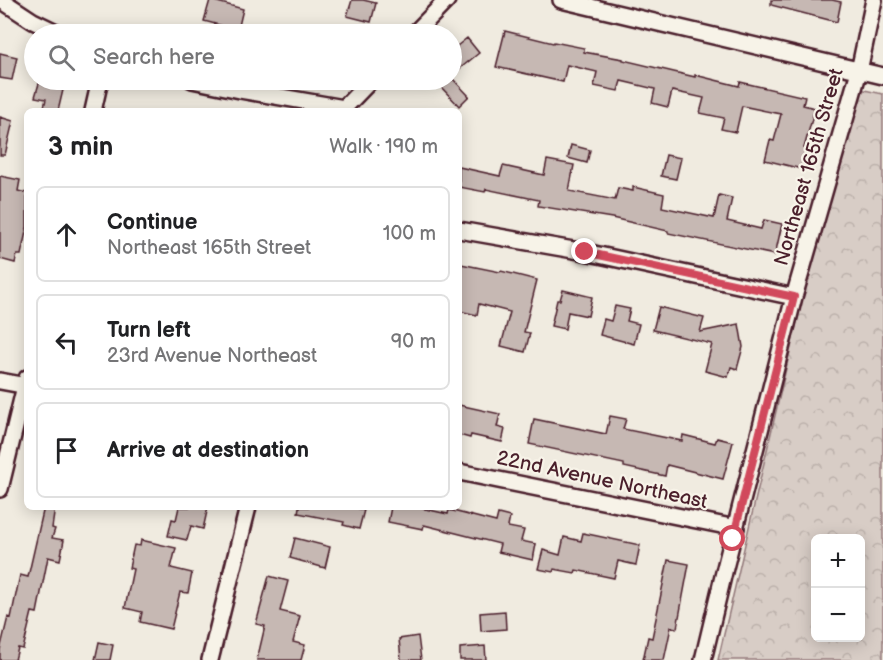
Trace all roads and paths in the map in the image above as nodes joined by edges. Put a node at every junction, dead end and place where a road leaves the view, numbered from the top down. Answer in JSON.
{"nodes":[{"id":1,"x":1,"y":0,"type":"edge"},
{"id":2,"x":447,"y":0,"type":"edge"},
{"id":3,"x":561,"y":0,"type":"edge"},
{"id":4,"x":874,"y":0,"type":"edge"},
{"id":5,"x":39,"y":24,"type":"edge"},
{"id":6,"x":424,"y":24,"type":"edge"},
{"id":7,"x":859,"y":71,"type":"junction"},
{"id":8,"x":883,"y":76,"type":"edge"},
{"id":9,"x":98,"y":90,"type":"edge"},
{"id":10,"x":240,"y":90,"type":"edge"},
{"id":11,"x":362,"y":90,"type":"edge"},
{"id":12,"x":94,"y":108,"type":"edge"},
{"id":13,"x":339,"y":108,"type":"edge"},
{"id":14,"x":345,"y":108,"type":"edge"},
{"id":15,"x":462,"y":231,"type":"edge"},
{"id":16,"x":794,"y":297,"type":"junction"},
{"id":17,"x":0,"y":381,"type":"edge"},
{"id":18,"x":24,"y":383,"type":"edge"},
{"id":19,"x":24,"y":391,"type":"edge"},
{"id":20,"x":462,"y":473,"type":"edge"},
{"id":21,"x":0,"y":489,"type":"edge"},
{"id":22,"x":247,"y":510,"type":"edge"},
{"id":23,"x":736,"y":528,"type":"junction"},
{"id":24,"x":210,"y":660,"type":"edge"},
{"id":25,"x":703,"y":660,"type":"edge"}],
"edges":[{"from":1,"to":5,"type":"street"},
{"from":2,"to":6,"type":"street"},
{"from":3,"to":7,"type":"street"},
{"from":4,"to":7,"type":"street","name":"Northeast 165th Street"},
{"from":7,"to":8,"type":"street"},
{"from":7,"to":16,"type":"street","name":"Northeast 165th Street"},
{"from":9,"to":12,"type":"street"},
{"from":10,"to":13,"type":"street"},
{"from":11,"to":14,"type":"street"},
{"from":15,"to":16,"type":"street"},
{"from":16,"to":23,"type":"street","name":"Northeast 165th Street"},
{"from":17,"to":18,"type":"street"},
{"from":19,"to":21,"type":"street"},
{"from":20,"to":23,"type":"street","name":"22nd Avenue Northeast"},
{"from":22,"to":24,"type":"street"},
{"from":23,"to":25,"type":"street","name":"Northeast 165th Street"}]}
